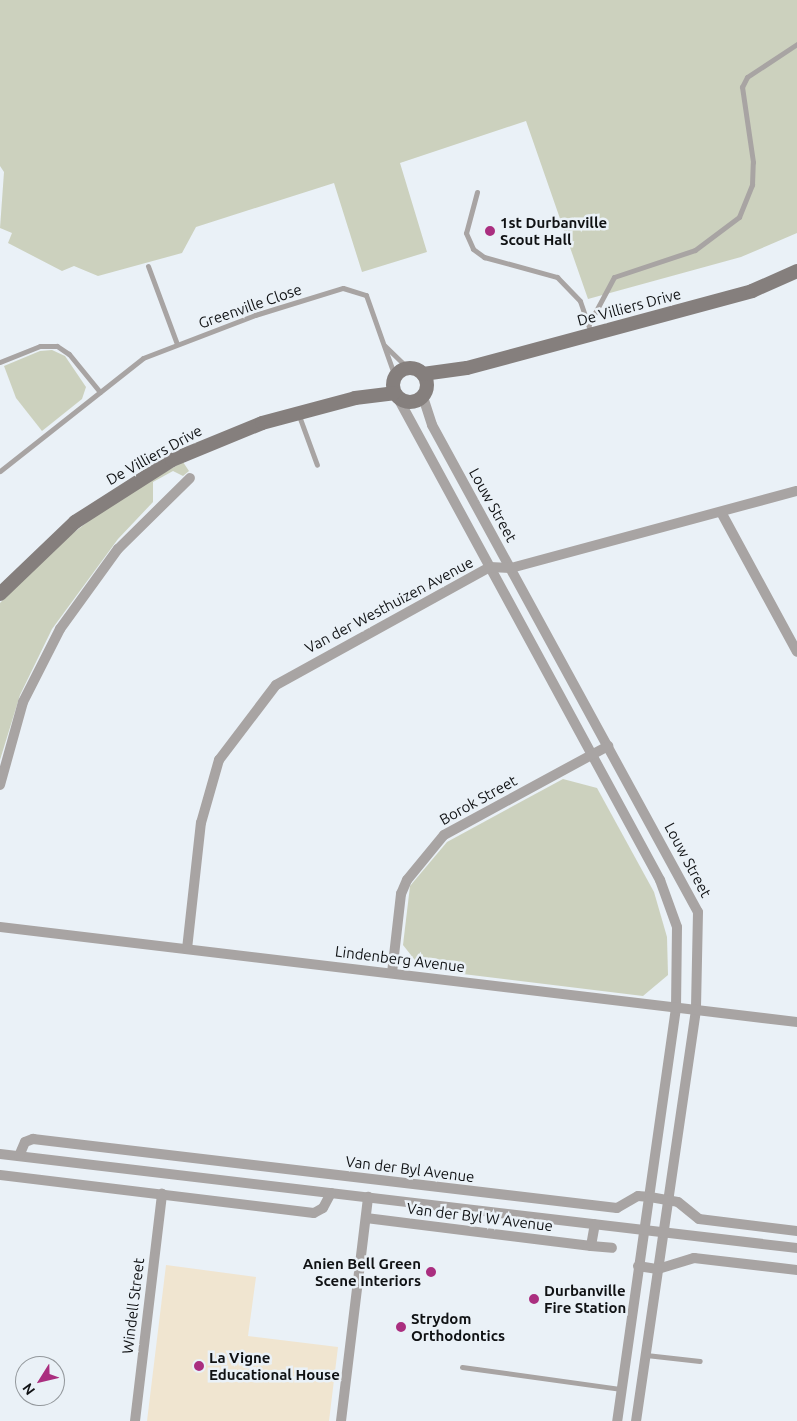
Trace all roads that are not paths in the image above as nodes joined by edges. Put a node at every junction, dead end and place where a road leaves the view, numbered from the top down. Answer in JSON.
{"nodes":[{"id":1,"x":797,"y":44,"type":"edge"},
{"id":2,"x":477,"y":192,"type":"dead end"},
{"id":3,"x":148,"y":266,"type":"dead end"},
{"id":4,"x":797,"y":271,"type":"edge"},
{"id":5,"x":590,"y":329,"type":"junction"},
{"id":6,"x":178,"y":344,"type":"junction"},
{"id":7,"x":385,"y":346,"type":"junction"},
{"id":8,"x":0,"y":362,"type":"edge"},
{"id":9,"x":408,"y":368,"type":"junction"},
{"id":10,"x":466,"y":368,"type":"junction"},
{"id":11,"x":423,"y":374,"type":"junction"},
{"id":12,"x":395,"y":388,"type":"junction"},
{"id":13,"x":100,"y":392,"type":"junction"},
{"id":14,"x":425,"y":393,"type":"junction"},
{"id":15,"x":298,"y":412,"type":"junction"},
{"id":16,"x":317,"y":465,"type":"dead end"},
{"id":17,"x":0,"y":471,"type":"edge"},
{"id":18,"x":190,"y":478,"type":"dead end"},
{"id":19,"x":797,"y":491,"type":"edge"},
{"id":20,"x":722,"y":512,"type":"junction"},
{"id":21,"x":490,"y":567,"type":"junction"},
{"id":22,"x":511,"y":568,"type":"junction"},
{"id":23,"x":0,"y":594,"type":"edge"},
{"id":24,"x":797,"y":652,"type":"edge"},
{"id":25,"x":608,"y":746,"type":"junction"},
{"id":26,"x":592,"y":755,"type":"junction"},
{"id":27,"x":0,"y":785,"type":"edge"},
{"id":28,"x":0,"y":928,"type":"edge"},
{"id":29,"x":187,"y":949,"type":"junction"},
{"id":30,"x":392,"y":972,"type":"junction"},
{"id":31,"x":676,"y":1008,"type":"junction"},
{"id":32,"x":696,"y":1010,"type":"junction"},
{"id":33,"x":797,"y":1022,"type":"edge"},
{"id":34,"x":0,"y":1154,"type":"edge"},
{"id":35,"x":19,"y":1156,"type":"junction"},
{"id":36,"x":0,"y":1175,"type":"edge"},
{"id":37,"x":331,"y":1193,"type":"junction"},
{"id":38,"x":162,"y":1194,"type":"junction"},
{"id":39,"x":650,"y":1196,"type":"junction"},
{"id":40,"x":368,"y":1197,"type":"junction"},
{"id":41,"x":668,"y":1198,"type":"junction"},
{"id":42,"x":366,"y":1218,"type":"junction"},
{"id":43,"x":595,"y":1224,"type":"junction"},
{"id":44,"x":644,"y":1230,"type":"junction"},
{"id":45,"x":797,"y":1231,"type":"edge"},
{"id":46,"x":663,"y":1232,"type":"junction"},
{"id":47,"x":591,"y":1246,"type":"junction"},
{"id":48,"x":612,"y":1248,"type":"dead end"},
{"id":49,"x":797,"y":1248,"type":"edge"},
{"id":50,"x":638,"y":1266,"type":"junction"},
{"id":51,"x":658,"y":1269,"type":"junction"},
{"id":52,"x":797,"y":1270,"type":"edge"},
{"id":53,"x":646,"y":1355,"type":"junction"},
{"id":54,"x":700,"y":1361,"type":"dead end"},
{"id":55,"x":462,"y":1367,"type":"dead end"},
{"id":56,"x":621,"y":1389,"type":"junction"},
{"id":57,"x":135,"y":1421,"type":"edge"},
{"id":58,"x":341,"y":1421,"type":"edge"},
{"id":59,"x":617,"y":1421,"type":"edge"},
{"id":60,"x":636,"y":1421,"type":"edge"}],
"edges":[{"from":1,"to":5,"type":"lane"},
{"from":2,"to":5,"type":"lane"},
{"from":3,"to":6,"type":"lane"},
{"from":4,"to":5,"type":"street","name":"De Villiers Drive"},
{"from":5,"to":10,"type":"street","name":"De Villiers Drive"},
{"from":6,"to":7,"type":"lane","name":"Greenville Close"},
{"from":6,"to":13,"type":"lane","name":"Greenville Close"},
{"from":7,"to":9,"type":"lane","name":"Greenville Close"},
{"from":7,"to":12,"type":"lane","name":"Greenville Close"},
{"from":8,"to":13,"type":"lane"},
{"from":9,"to":11,"type":"street"},
{"from":9,"to":12,"type":"street"},
{"from":10,"to":11,"type":"street","name":"De Villiers Drive"},
{"from":10,"to":14,"type":"street","name":"De Villiers Drive"},
{"from":11,"to":14,"type":"street"},
{"from":12,"to":14,"type":"street","name":"De Villiers Drive"},
{"from":12,"to":15,"type":"street","name":"De Villiers Drive"},
{"from":12,"to":21,"type":"street","name":"Louw Street"},
{"from":13,"to":17,"type":"lane","name":"Greenville Close"},
{"from":14,"to":22,"type":"street","name":"Louw Street"},
{"from":15,"to":16,"type":"lane"},
{"from":15,"to":23,"type":"street","name":"De Villiers Drive"},
{"from":18,"to":27,"type":"street"},
{"from":19,"to":20,"type":"street","name":"Van der Westhuizen Avenue"},
{"from":20,"to":22,"type":"street","name":"Van der Westhuizen Avenue"},
{"from":20,"to":24,"type":"street"},
{"from":21,"to":22,"type":"street","name":"Van der Westhuizen Avenue"},
{"from":21,"to":26,"type":"street","name":"Louw Street"},
{"from":21,"to":29,"type":"street","name":"Van der Westhuizen Avenue"},
{"from":22,"to":25,"type":"street","name":"Louw Street"},
{"from":25,"to":26,"type":"street","name":"Borok Street"},
{"from":25,"to":32,"type":"street","name":"Louw Street"},
{"from":26,"to":30,"type":"street","name":"Borok Street"},
{"from":26,"to":31,"type":"street","name":"Louw Street"},
{"from":28,"to":29,"type":"street","name":"Lindenberg Avenue"},
{"from":29,"to":30,"type":"street","name":"Lindenberg Avenue"},
{"from":30,"to":31,"type":"street","name":"Lindenberg Avenue"},
{"from":31,"to":32,"type":"street","name":"Lindenberg Avenue"},
{"from":31,"to":39,"type":"street","name":"Louw Street"},
{"from":32,"to":33,"type":"street","name":"Lindenberg Avenue"},
{"from":32,"to":41,"type":"street","name":"Louw Street"},
{"from":34,"to":35,"type":"street"},
{"from":35,"to":37,"type":"street"},
{"from":35,"to":39,"type":"street","name":"Van der Byl Avenue"},
{"from":36,"to":38,"type":"street"},
{"from":37,"to":38,"type":"street"},
{"from":37,"to":40,"type":"street"},
{"from":38,"to":57,"type":"street","name":"Windell Street"},
{"from":39,"to":41,"type":"street","name":"Van der Byl Avenue"},
{"from":39,"to":44,"type":"street","name":"Louw Street"},
{"from":40,"to":42,"type":"street"},
{"from":40,"to":43,"type":"street"},
{"from":41,"to":45,"type":"street","name":"Van der Byl Avenue"},
{"from":41,"to":46,"type":"street","name":"Louw Street"},
{"from":42,"to":47,"type":"street","name":"Van der Byl W Avenue"},
{"from":42,"to":58,"type":"street"},
{"from":43,"to":44,"type":"street"},
{"from":43,"to":47,"type":"street"},
{"from":44,"to":46,"type":"street"},
{"from":44,"to":50,"type":"street","name":"Louw Street"},
{"from":46,"to":49,"type":"street"},
{"from":46,"to":51,"type":"street","name":"Louw Street"},
{"from":47,"to":48,"type":"street","name":"Van der Byl W Avenue"},
{"from":50,"to":51,"type":"street"},
{"from":50,"to":56,"type":"street","name":"Louw Street"},
{"from":51,"to":52,"type":"street"},
{"from":51,"to":53,"type":"street","name":"Louw Street"},
{"from":53,"to":54,"type":"lane"},
{"from":53,"to":60,"type":"street","name":"Louw Street"},
{"from":55,"to":56,"type":"lane"},
{"from":56,"to":59,"type":"street","name":"Louw Street"}]}
